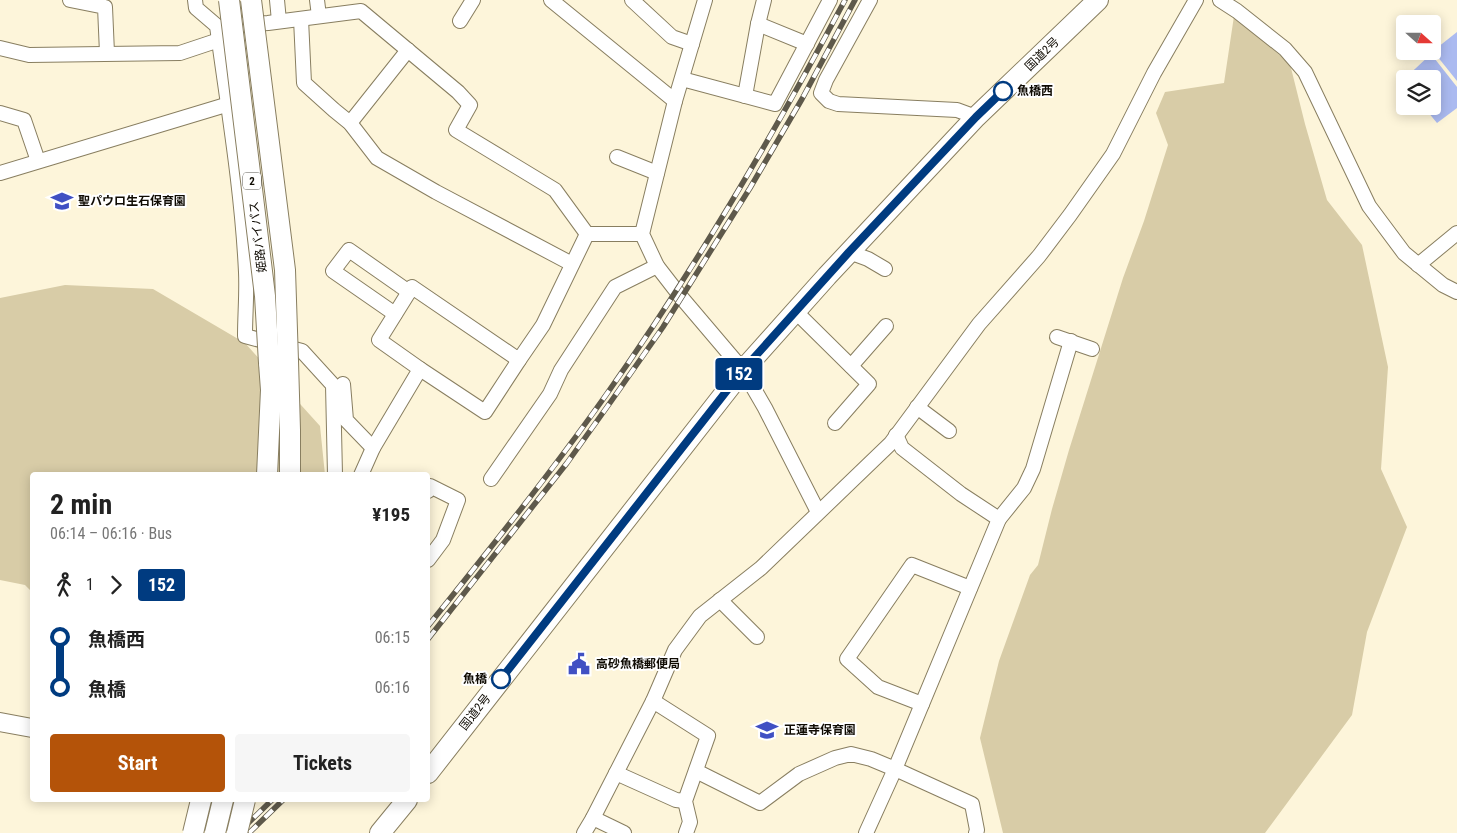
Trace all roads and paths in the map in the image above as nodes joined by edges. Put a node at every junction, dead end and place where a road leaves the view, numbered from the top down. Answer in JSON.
{"nodes":[{"id":1,"x":70,"y":0,"type":"edge"},
{"id":2,"x":195,"y":0,"type":"edge"},
{"id":3,"x":229,"y":0,"type":"edge"},
{"id":4,"x":251,"y":0,"type":"edge"},
{"id":5,"x":277,"y":0,"type":"edge"},
{"id":6,"x":317,"y":0,"type":"edge"},
{"id":7,"x":473,"y":0,"type":"edge"},
{"id":8,"x":551,"y":0,"type":"edge"},
{"id":9,"x":632,"y":0,"type":"edge"},
{"id":10,"x":705,"y":0,"type":"edge"},
{"id":11,"x":764,"y":0,"type":"edge"},
{"id":12,"x":830,"y":0,"type":"edge"},
{"id":13,"x":870,"y":0,"type":"edge"},
{"id":14,"x":1098,"y":0,"type":"edge"},
{"id":15,"x":1196,"y":0,"type":"edge"},
{"id":16,"x":1220,"y":0,"type":"edge"},
{"id":17,"x":319,"y":16,"type":"junction"},
{"id":18,"x":301,"y":19,"type":"junction"},
{"id":19,"x":460,"y":20,"type":"dead end"},
{"id":20,"x":279,"y":22,"type":"junction"},
{"id":21,"x":758,"y":24,"type":"junction"},
{"id":22,"x":217,"y":26,"type":"junction"},
{"id":23,"x":219,"y":40,"type":"junction"},
{"id":24,"x":692,"y":44,"type":"junction"},
{"id":25,"x":807,"y":44,"type":"junction"},
{"id":26,"x":0,"y":48,"type":"edge"},
{"id":27,"x":408,"y":50,"type":"junction"},
{"id":28,"x":107,"y":53,"type":"junction"},
{"id":29,"x":682,"y":79,"type":"junction"},
{"id":30,"x":745,"y":96,"type":"junction"},
{"id":31,"x":675,"y":102,"type":"junction"},
{"id":32,"x":229,"y":104,"type":"junction"},
{"id":33,"x":0,"y":113,"type":"edge"},
{"id":34,"x":976,"y":117,"type":"junction"},
{"id":35,"x":350,"y":123,"type":"junction"},
{"id":36,"x":617,"y":158,"type":"dead end"},
{"id":37,"x":38,"y":162,"type":"junction"},
{"id":38,"x":0,"y":173,"type":"edge"},
{"id":39,"x":657,"y":173,"type":"junction"},
{"id":40,"x":1457,"y":233,"type":"edge"},
{"id":41,"x":587,"y":234,"type":"junction"},
{"id":42,"x":642,"y":234,"type":"junction"},
{"id":43,"x":849,"y":252,"type":"junction"},
{"id":44,"x":572,"y":264,"type":"junction"},
{"id":45,"x":1418,"y":265,"type":"junction"},
{"id":46,"x":657,"y":266,"type":"junction"},
{"id":47,"x":885,"y":269,"type":"dead end"},
{"id":48,"x":409,"y":292,"type":"junction"},
{"id":49,"x":1457,"y":292,"type":"edge"},
{"id":50,"x":796,"y":311,"type":"junction"},
{"id":51,"x":395,"y":314,"type":"junction"},
{"id":52,"x":886,"y":326,"type":"dead end"},
{"id":53,"x":1057,"y":337,"type":"dead end"},
{"id":54,"x":1071,"y":342,"type":"junction"},
{"id":55,"x":1092,"y":349,"type":"dead end"},
{"id":56,"x":518,"y":360,"type":"junction"},
{"id":57,"x":279,"y":362,"type":"junction"},
{"id":58,"x":851,"y":366,"type":"junction"},
{"id":59,"x":420,"y":369,"type":"junction"},
{"id":60,"x":743,"y":370,"type":"junction"},
{"id":61,"x":343,"y":384,"type":"dead end"},
{"id":62,"x":271,"y":390,"type":"junction"},
{"id":63,"x":917,"y":407,"type":"junction"},
{"id":64,"x":835,"y":423,"type":"dead end"},
{"id":65,"x":949,"y":431,"type":"dead end"},
{"id":66,"x":896,"y":435,"type":"junction"},
{"id":67,"x":373,"y":448,"type":"junction"},
{"id":68,"x":260,"y":472,"type":"edge"},
{"id":69,"x":268,"y":472,"type":"edge"},
{"id":70,"x":290,"y":472,"type":"edge"},
{"id":71,"x":335,"y":472,"type":"edge"},
{"id":72,"x":362,"y":472,"type":"edge"},
{"id":73,"x":497,"y":477,"type":"dead end"},
{"id":74,"x":430,"y":486,"type":"edge"},
{"id":75,"x":818,"y":512,"type":"junction"},
{"id":76,"x":998,"y":519,"type":"junction"},
{"id":77,"x":430,"y":557,"type":"edge"},
{"id":78,"x":970,"y":588,"type":"junction"},
{"id":79,"x":720,"y":600,"type":"junction"},
{"id":80,"x":757,"y":637,"type":"dead end"},
{"id":81,"x":653,"y":701,"type":"junction"},
{"id":82,"x":922,"y":704,"type":"junction"},
{"id":83,"x":0,"y":722,"type":"edge"},
{"id":84,"x":30,"y":728,"type":"edge"},
{"id":85,"x":895,"y":769,"type":"junction"},
{"id":86,"x":430,"y":770,"type":"edge"},
{"id":87,"x":696,"y":772,"type":"junction"},
{"id":88,"x":616,"y":773,"type":"junction"},
{"id":89,"x":685,"y":801,"type":"junction"},
{"id":90,"x":197,"y":802,"type":"edge"},
{"id":91,"x":201,"y":802,"type":"edge"},
{"id":92,"x":223,"y":802,"type":"edge"},
{"id":93,"x":245,"y":802,"type":"edge"},
{"id":94,"x":405,"y":802,"type":"edge"},
{"id":95,"x":593,"y":818,"type":"junction"},
{"id":96,"x":193,"y":833,"type":"edge"},
{"id":97,"x":215,"y":833,"type":"edge"},
{"id":98,"x":239,"y":833,"type":"edge"},
{"id":99,"x":380,"y":833,"type":"edge"},
{"id":100,"x":584,"y":833,"type":"edge"},
{"id":101,"x":624,"y":833,"type":"edge"},
{"id":102,"x":686,"y":833,"type":"edge"},
{"id":103,"x":866,"y":833,"type":"edge"},
{"id":104,"x":976,"y":833,"type":"edge"}],
"edges":[{"from":1,"to":28,"type":"street"},
{"from":2,"to":22,"type":"street"},
{"from":3,"to":57,"type":"highway","name":"姫路バイパス","number":"2","bridge":true},
{"from":4,"to":57,"type":"highway","name":"姫路バイパス","number":"2","bridge":true},
{"from":5,"to":20,"type":"street"},
{"from":6,"to":17,"type":"street"},
{"from":7,"to":19,"type":"street"},
{"from":8,"to":31,"type":"street"},
{"from":9,"to":24,"type":"street"},
{"from":10,"to":24,"type":"street"},
{"from":11,"to":21,"type":"street"},
{"from":12,"to":25,"type":"street"},
{"from":13,"to":34,"type":"street"},
{"from":14,"to":34,"type":"highway","name":"国道2号"},
{"from":15,"to":63,"type":"street"},
{"from":16,"to":45,"type":"street"},
{"from":17,"to":18,"type":"street"},
{"from":17,"to":27,"type":"street"},
{"from":18,"to":20,"type":"street"},
{"from":18,"to":35,"type":"street"},
{"from":20,"to":22,"type":"street"},
{"from":21,"to":25,"type":"street"},
{"from":21,"to":30,"type":"street"},
{"from":22,"to":23,"type":"street"},
{"from":23,"to":28,"type":"street"},
{"from":23,"to":32,"type":"street"},
{"from":24,"to":29,"type":"street"},
{"from":25,"to":30,"type":"street"},
{"from":26,"to":28,"type":"street"},
{"from":27,"to":35,"type":"street"},
{"from":27,"to":41,"type":"street"},
{"from":29,"to":30,"type":"street"},
{"from":29,"to":31,"type":"street"},
{"from":31,"to":39,"type":"street"},
{"from":32,"to":37,"type":"street"},
{"from":32,"to":71,"type":"street"},
{"from":33,"to":37,"type":"street"},
{"from":34,"to":43,"type":"highway","name":"国道2号"},
{"from":35,"to":44,"type":"street"},
{"from":36,"to":39,"type":"street"},
{"from":37,"to":38,"type":"street"},
{"from":39,"to":42,"type":"street"},
{"from":40,"to":45,"type":"street"},
{"from":41,"to":42,"type":"street"},
{"from":41,"to":44,"type":"street"},
{"from":42,"to":46,"type":"street"},
{"from":43,"to":47,"type":"street"},
{"from":43,"to":50,"type":"highway","name":"国道2号"},
{"from":44,"to":56,"type":"street"},
{"from":45,"to":49,"type":"street"},
{"from":46,"to":60,"type":"street"},
{"from":46,"to":73,"type":"street"},
{"from":48,"to":51,"type":"street"},
{"from":48,"to":51,"type":"street"},
{"from":48,"to":56,"type":"street"},
{"from":50,"to":58,"type":"street"},
{"from":50,"to":60,"type":"highway","name":"国道2号"},
{"from":51,"to":59,"type":"street"},
{"from":52,"to":58,"type":"street"},
{"from":53,"to":54,"type":"street"},
{"from":54,"to":55,"type":"street"},
{"from":54,"to":76,"type":"street"},
{"from":56,"to":59,"type":"street"},
{"from":57,"to":62,"type":"highway","name":"姫路バイパス","number":"2"},
{"from":57,"to":70,"type":"highway","name":"姫路バイパス","number":"2"},
{"from":58,"to":64,"type":"street"},
{"from":59,"to":67,"type":"street"},
{"from":60,"to":75,"type":"street"},
{"from":60,"to":86,"type":"highway","name":"国道2号"},
{"from":61,"to":67,"type":"street"},
{"from":62,"to":68,"type":"highway"},
{"from":62,"to":69,"type":"highway","name":"姫路バイパス","number":"2"},
{"from":63,"to":65,"type":"street"},
{"from":63,"to":66,"type":"street"},
{"from":66,"to":75,"type":"street"},
{"from":66,"to":76,"type":"street"},
{"from":67,"to":72,"type":"street"},
{"from":74,"to":77,"type":"street"},
{"from":75,"to":79,"type":"street"},
{"from":76,"to":78,"type":"street"},
{"from":78,"to":82,"type":"street"},
{"from":78,"to":82,"type":"street"},
{"from":79,"to":80,"type":"street"},
{"from":79,"to":81,"type":"street"},
{"from":81,"to":87,"type":"street"},
{"from":81,"to":88,"type":"street"},
{"from":82,"to":85,"type":"street"},
{"from":83,"to":84,"type":"main road"},
{"from":85,"to":87,"type":"street"},
{"from":85,"to":103,"type":"street"},
{"from":85,"to":104,"type":"street"},
{"from":87,"to":89,"type":"street"},
{"from":88,"to":89,"type":"street"},
{"from":88,"to":95,"type":"street"},
{"from":89,"to":102,"type":"street"},
{"from":90,"to":98,"type":"main road"},
{"from":91,"to":96,"type":"highway","bridge":true},
{"from":92,"to":97,"type":"highway","bridge":true},
{"from":93,"to":98,"type":"highway","bridge":true},
{"from":94,"to":99,"type":"highway"},
{"from":95,"to":100,"type":"street"},
{"from":95,"to":101,"type":"street"}]}
